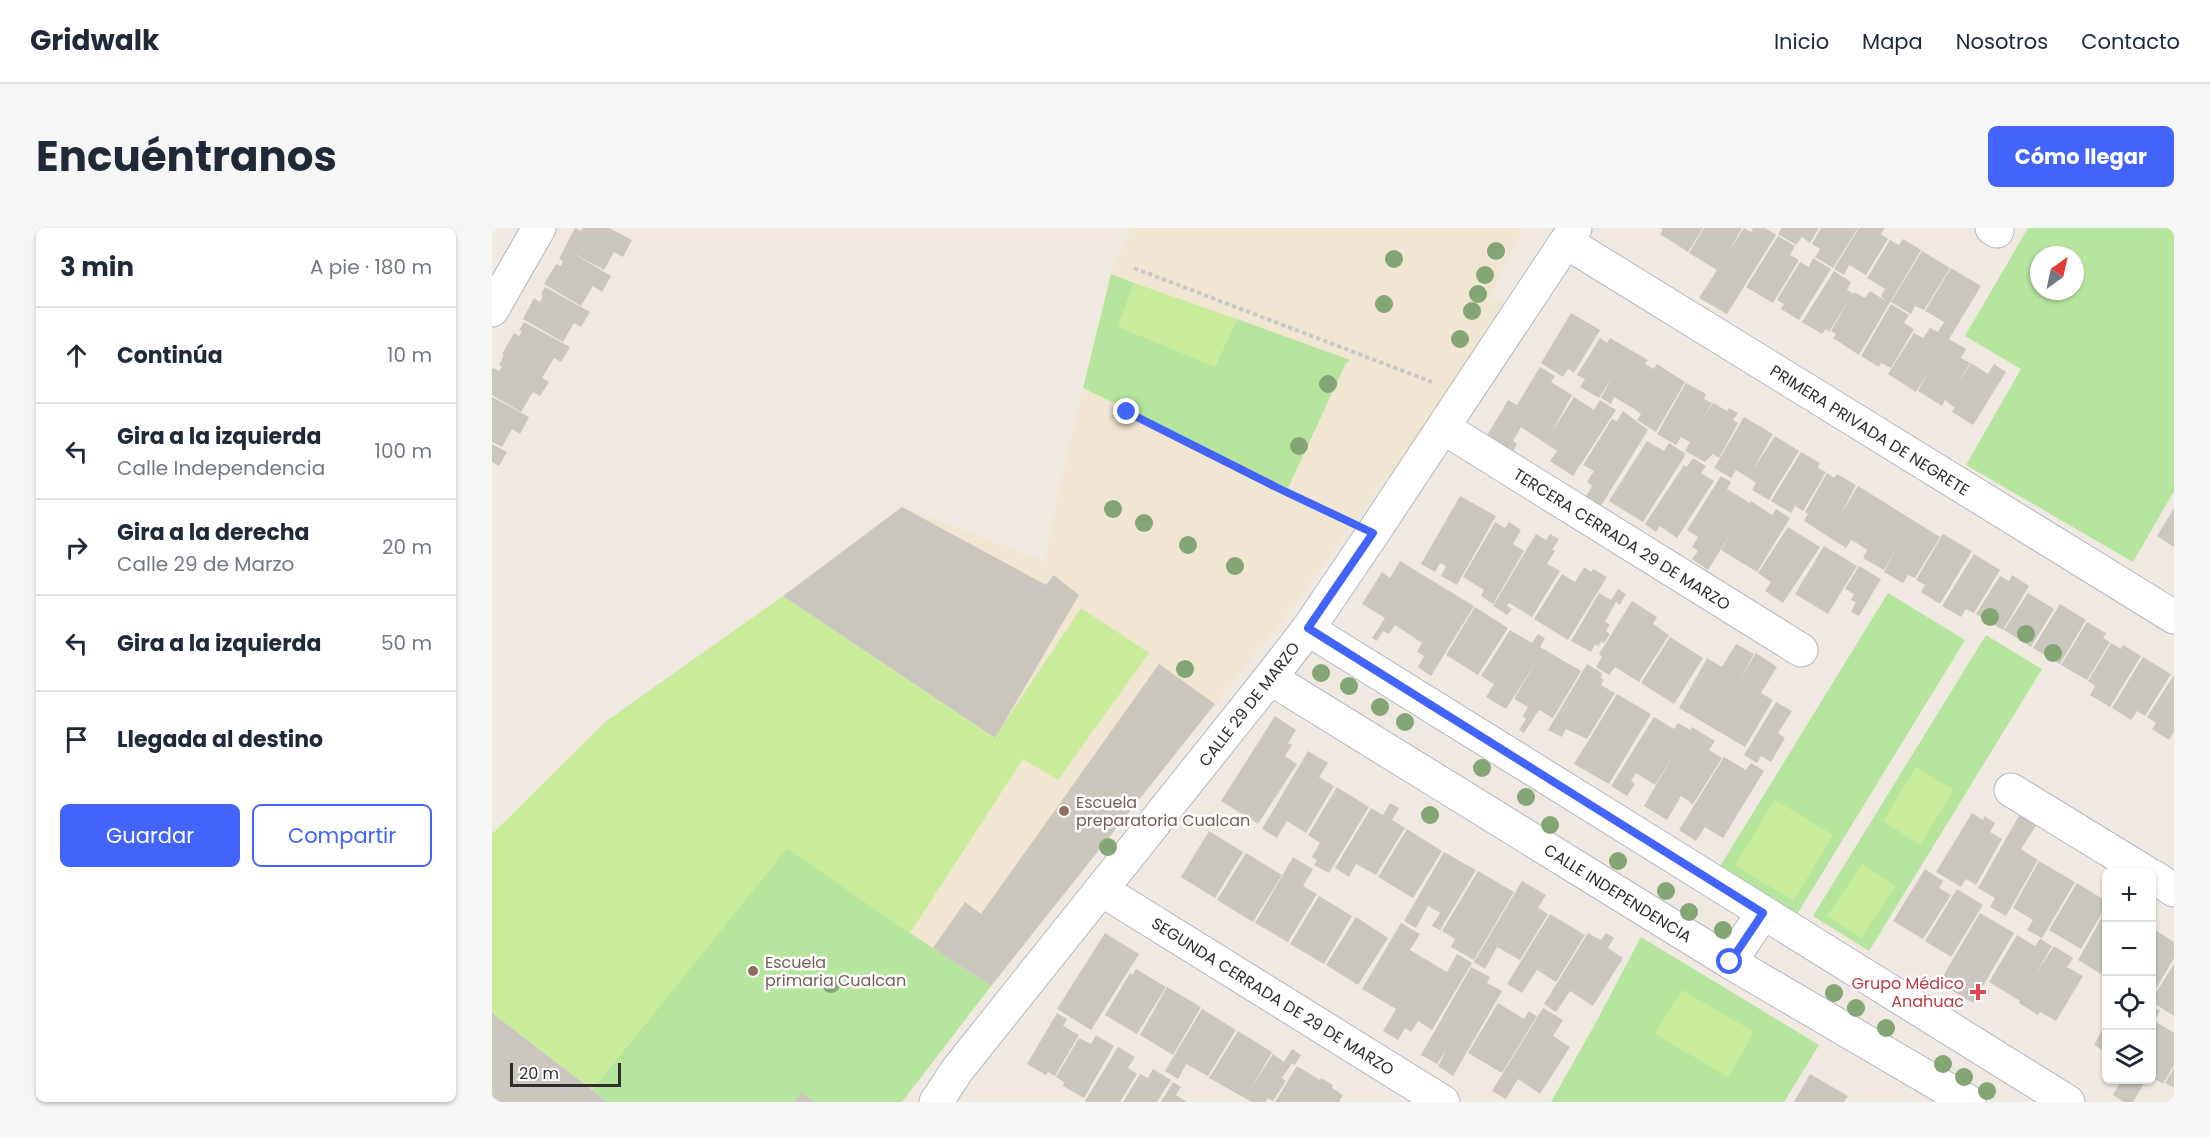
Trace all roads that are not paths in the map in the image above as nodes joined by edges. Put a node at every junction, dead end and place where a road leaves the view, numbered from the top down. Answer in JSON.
{"nodes":[{"id":1,"x":538,"y":228,"type":"edge"},
{"id":2,"x":1571,"y":235,"type":"edge"},
{"id":3,"x":492,"y":310,"type":"edge"},
{"id":4,"x":1444,"y":428,"type":"junction"},
{"id":5,"x":2174,"y":617,"type":"edge"},
{"id":6,"x":1308,"y":628,"type":"junction"},
{"id":7,"x":1801,"y":650,"type":"dead end"},
{"id":8,"x":1270,"y":678,"type":"junction"},
{"id":9,"x":2011,"y":790,"type":"dead end"},
{"id":10,"x":2137,"y":868,"type":"edge"},
{"id":11,"x":2156,"y":879,"type":"edge"},
{"id":12,"x":1102,"y":890,"type":"junction"},
{"id":13,"x":2174,"y":890,"type":"edge"},
{"id":14,"x":1763,"y":913,"type":"junction"},
{"id":15,"x":1730,"y":962,"type":"junction"},
{"id":16,"x":949,"y":1098,"type":"edge"},
{"id":17,"x":1443,"y":1102,"type":"edge"},
{"id":18,"x":1969,"y":1102,"type":"edge"},
{"id":19,"x":2068,"y":1102,"type":"edge"}],
"edges":[{"from":1,"to":3,"type":"street"},
{"from":2,"to":4,"type":"street","name":"CALLE 29 DE MARZO"},
{"from":2,"to":5,"type":"street","name":"PRIMERA PRIVADA DE NEGRETE"},
{"from":4,"to":6,"type":"street","name":"CALLE 29 DE MARZO"},
{"from":4,"to":7,"type":"street","name":"TERCERA CERRADA 29 DE MARZO"},
{"from":6,"to":8,"type":"street","name":"CALLE 29 DE MARZO"},
{"from":6,"to":14,"type":"street"},
{"from":8,"to":12,"type":"street","name":"CALLE 29 DE MARZO"},
{"from":8,"to":15,"type":"street","name":"CALLE INDEPENDENCIA"},
{"from":9,"to":10,"type":"street"},
{"from":11,"to":13,"type":"street"},
{"from":12,"to":16,"type":"street","name":"CALLE 29 DE MARZO"},
{"from":12,"to":17,"type":"street","name":"SEGUNDA CERRADA DE 29 DE MARZO"},
{"from":14,"to":15,"type":"street"},
{"from":14,"to":19,"type":"street"},
{"from":15,"to":18,"type":"street","name":"CALLE INDEPENDENCIA"}]}
